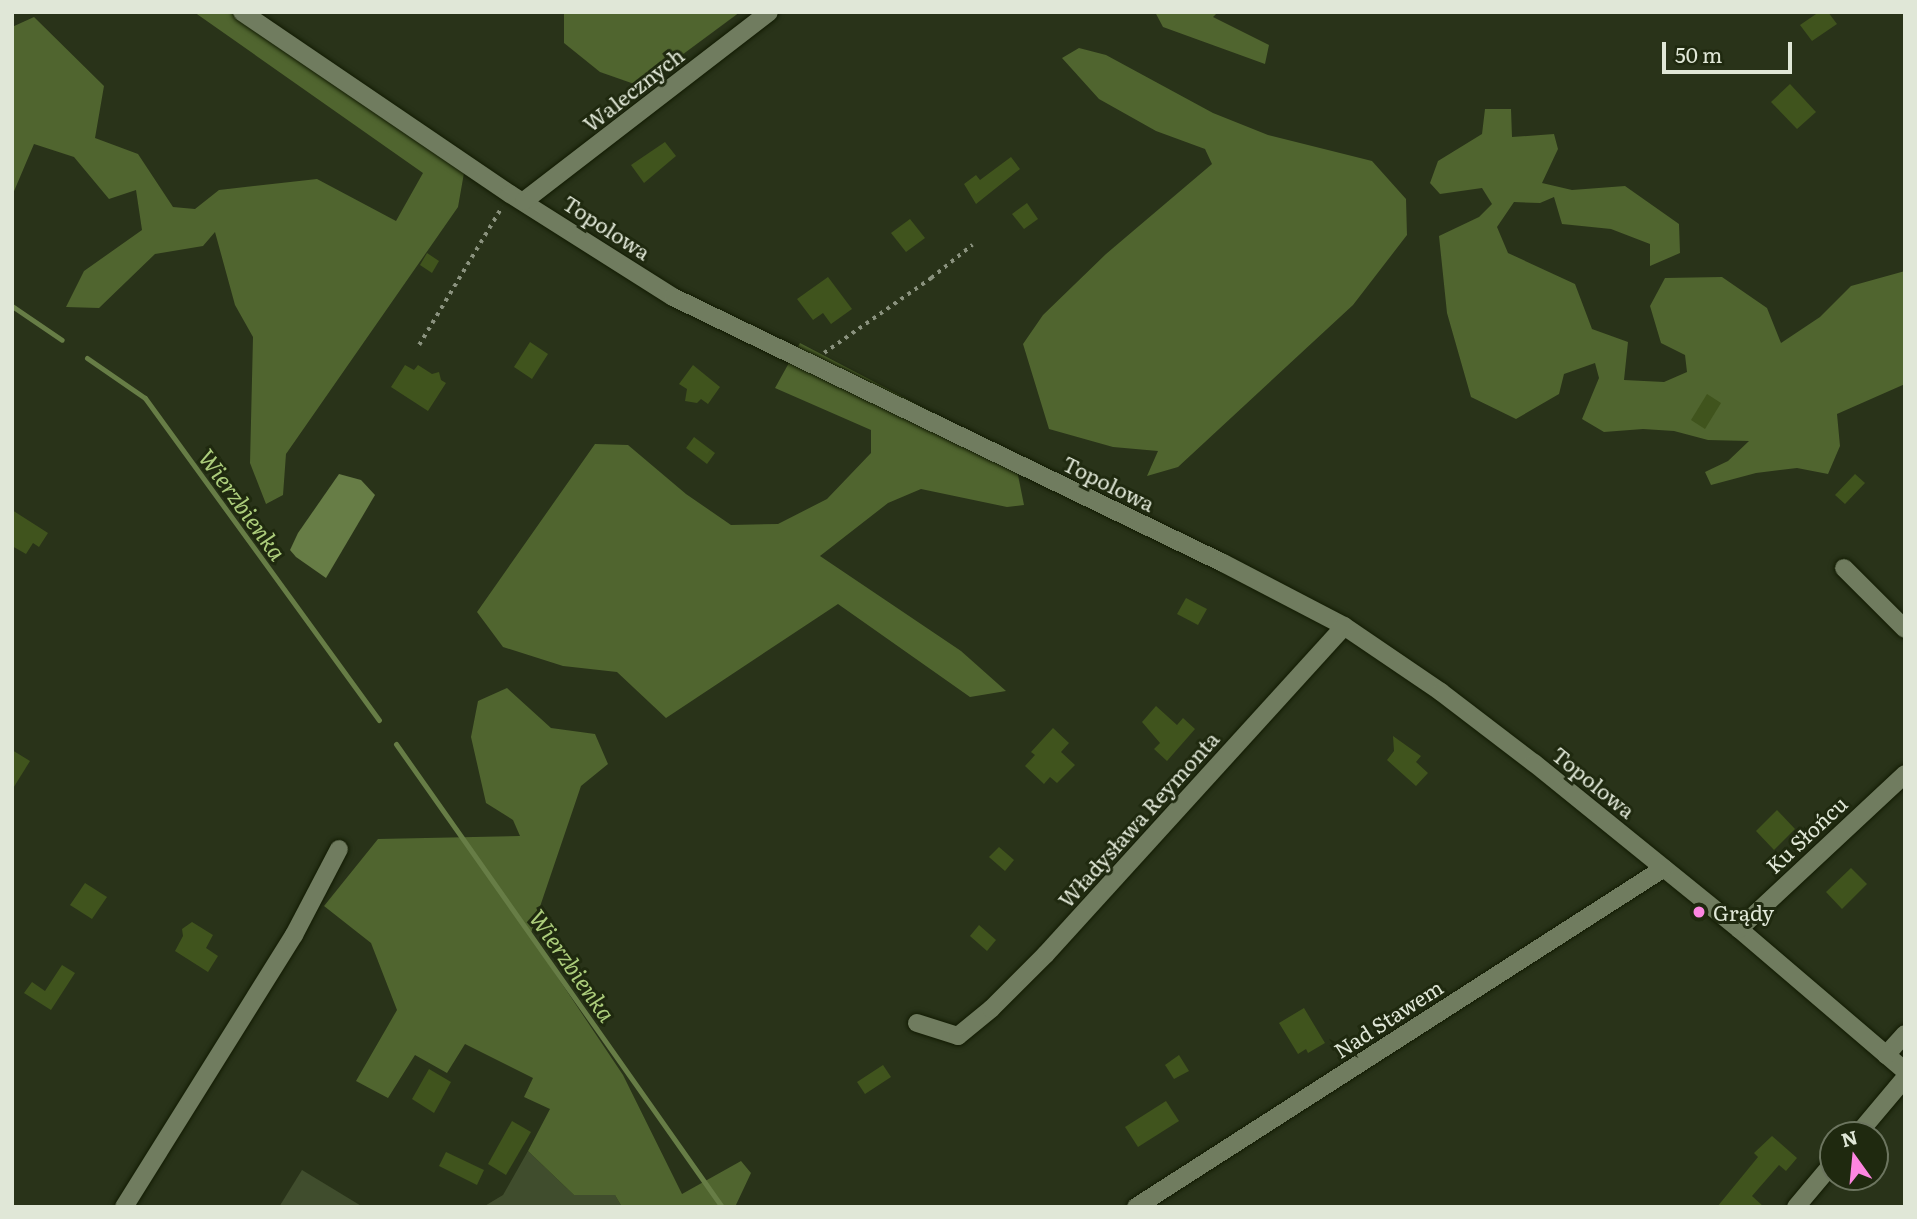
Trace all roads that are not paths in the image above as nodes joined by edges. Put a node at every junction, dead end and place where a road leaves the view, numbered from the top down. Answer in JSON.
{"nodes":[{"id":1,"x":242,"y":12,"type":"edge"},
{"id":2,"x":769,"y":12,"type":"edge"},
{"id":3,"x":517,"y":197,"type":"junction"},
{"id":4,"x":1844,"y":568,"type":"dead end"},
{"id":5,"x":1344,"y":626,"type":"junction"},
{"id":6,"x":1905,"y":629,"type":"edge"},
{"id":7,"x":1905,"y":774,"type":"edge"},
{"id":8,"x":339,"y":849,"type":"dead end"},
{"id":9,"x":1664,"y":868,"type":"junction"},
{"id":10,"x":1739,"y":929,"type":"junction"},
{"id":11,"x":917,"y":1023,"type":"dead end"},
{"id":12,"x":1905,"y":1034,"type":"edge"},
{"id":13,"x":1886,"y":1055,"type":"junction"},
{"id":14,"x":1905,"y":1071,"type":"edge"},
{"id":15,"x":1905,"y":1078,"type":"edge"},
{"id":16,"x":1869,"y":1121,"type":"edge"},
{"id":17,"x":1819,"y":1180,"type":"edge"},
{"id":18,"x":124,"y":1207,"type":"edge"},
{"id":19,"x":1136,"y":1207,"type":"edge"},
{"id":20,"x":1796,"y":1207,"type":"edge"}],
"edges":[{"from":1,"to":3,"type":"street","name":"Topolowa"},
{"from":2,"to":3,"type":"street","name":"Walecznych"},
{"from":3,"to":5,"type":"street","name":"Topolowa"},
{"from":4,"to":6,"type":"street"},
{"from":5,"to":9,"type":"street","name":"Topolowa"},
{"from":5,"to":11,"type":"street","name":"Władysława Reymonta"},
{"from":7,"to":10,"type":"street","name":"Ku Słońcu"},
{"from":8,"to":18,"type":"street"},
{"from":9,"to":10,"type":"street","name":"Topolowa"},
{"from":9,"to":19,"type":"street","name":"Nad Stawem"},
{"from":10,"to":13,"type":"street","name":"Topolowa"},
{"from":12,"to":13,"type":"street"},
{"from":13,"to":14,"type":"street","name":"Topolowa"},
{"from":15,"to":16,"type":"street"},
{"from":17,"to":20,"type":"street"}]}
